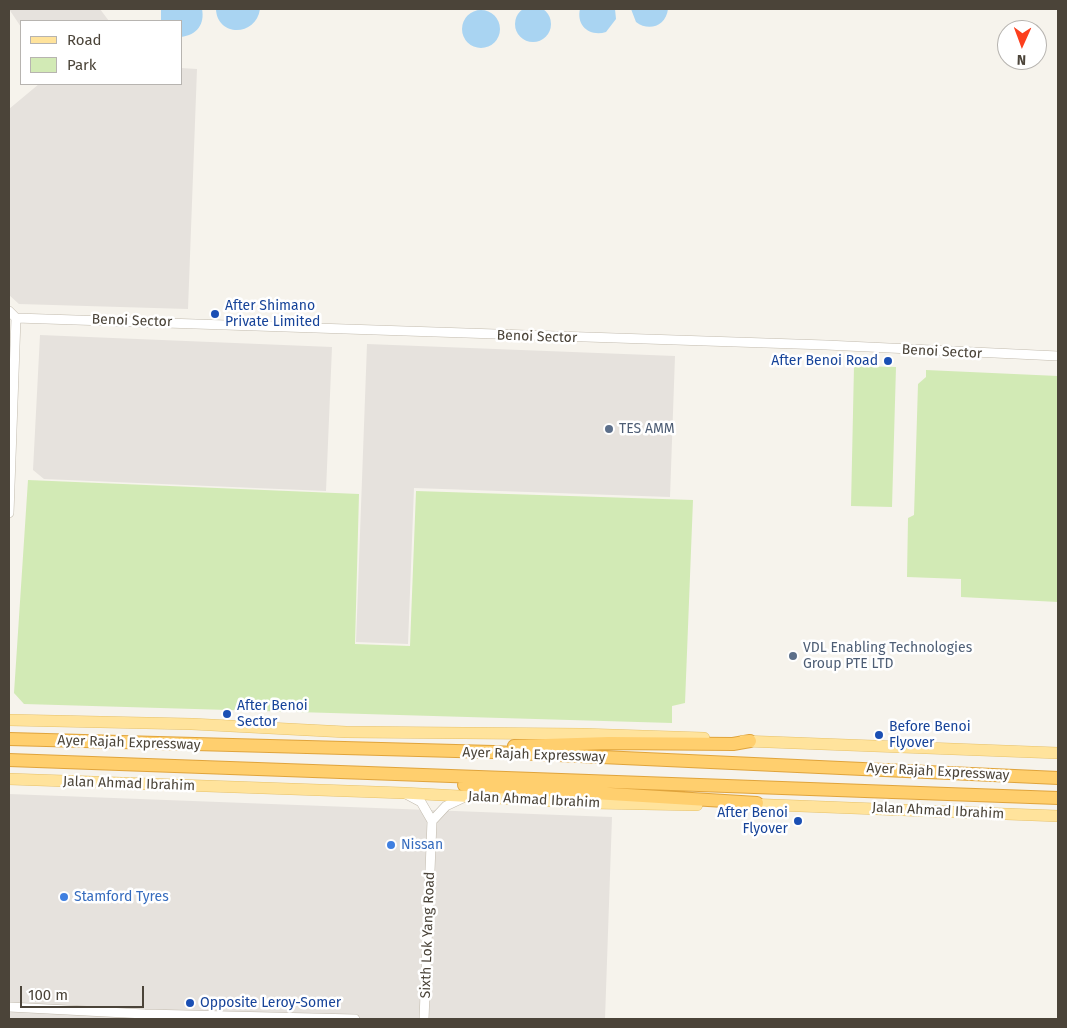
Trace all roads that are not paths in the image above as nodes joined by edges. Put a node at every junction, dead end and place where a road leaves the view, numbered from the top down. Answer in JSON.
{"nodes":[{"id":1,"x":9,"y":311,"type":"edge"},
{"id":2,"x":16,"y":318,"type":"junction"},
{"id":3,"x":1058,"y":356,"type":"edge"},
{"id":4,"x":9,"y":484,"type":"edge"},
{"id":5,"x":9,"y":513,"type":"edge"},
{"id":6,"x":11,"y":718,"type":"edge"},
{"id":7,"x":9,"y":739,"type":"edge"},
{"id":8,"x":750,"y":741,"type":"junction"},
{"id":9,"x":493,"y":752,"type":"junction"},
{"id":10,"x":1056,"y":753,"type":"edge"},
{"id":11,"x":9,"y":760,"type":"edge"},
{"id":12,"x":390,"y":774,"type":"junction"},
{"id":13,"x":1058,"y":778,"type":"edge"},
{"id":14,"x":9,"y":779,"type":"edge"},
{"id":15,"x":404,"y":793,"type":"junction"},
{"id":16,"x":465,"y":797,"type":"junction"},
{"id":17,"x":1058,"y":798,"type":"edge"},
{"id":18,"x":757,"y":803,"type":"junction"},
{"id":19,"x":1057,"y":818,"type":"edge"},
{"id":20,"x":432,"y":821,"type":"junction"},
{"id":21,"x":9,"y":1007,"type":"edge"},
{"id":22,"x":145,"y":1016,"type":"edge"},
{"id":23,"x":355,"y":1019,"type":"edge"},
{"id":24,"x":424,"y":1019,"type":"edge"}],
"edges":[{"from":1,"to":2,"type":"street"},
{"from":2,"to":3,"type":"street","name":"Benoi Sector"},
{"from":2,"to":4,"type":"street"},
{"from":4,"to":5,"type":"street"},
{"from":6,"to":8,"type":"main road"},
{"from":7,"to":9,"type":"highway","name":"Ayer Rajah Expressway"},
{"from":8,"to":9,"type":"highway"},
{"from":8,"to":10,"type":"main road"},
{"from":9,"to":13,"type":"highway","name":"Ayer Rajah Expressway"},
{"from":11,"to":12,"type":"highway","name":"Ayer Rajah Expressway"},
{"from":12,"to":17,"type":"highway","name":"Ayer Rajah Expressway"},
{"from":12,"to":18,"type":"highway"},
{"from":14,"to":15,"type":"main road","name":"Jalan Ahmad Ibrahim"},
{"from":15,"to":16,"type":"main road","name":"Jalan Ahmad Ibrahim"},
{"from":15,"to":20,"type":"street"},
{"from":16,"to":18,"type":"main road","name":"Jalan Ahmad Ibrahim"},
{"from":16,"to":20,"type":"street"},
{"from":18,"to":19,"type":"main road","name":"Jalan Ahmad Ibrahim"},
{"from":20,"to":24,"type":"street","name":"Sixth Lok Yang Road"},
{"from":21,"to":22,"type":"street"},
{"from":22,"to":23,"type":"street"}]}
